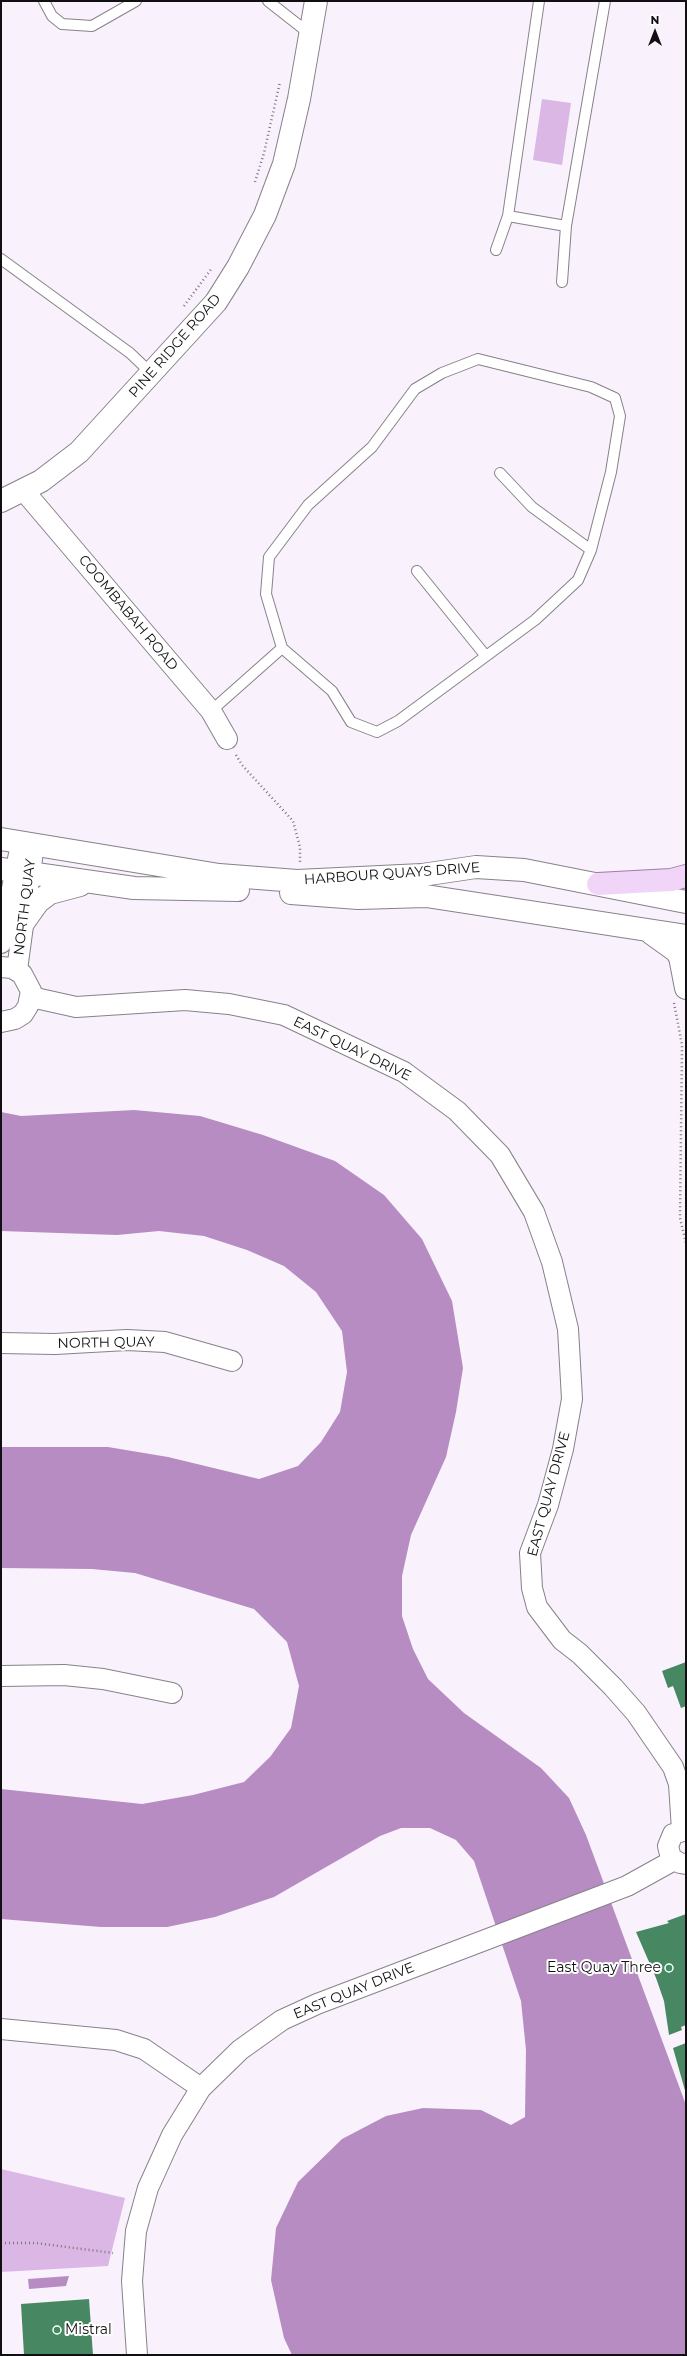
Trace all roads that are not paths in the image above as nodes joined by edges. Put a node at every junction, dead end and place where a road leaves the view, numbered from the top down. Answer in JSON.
{"nodes":[{"id":1,"x":44,"y":1,"type":"edge"},
{"id":2,"x":136,"y":1,"type":"edge"},
{"id":3,"x":268,"y":1,"type":"edge"},
{"id":4,"x":316,"y":1,"type":"edge"},
{"id":5,"x":539,"y":1,"type":"edge"},
{"id":6,"x":605,"y":1,"type":"edge"},
{"id":7,"x":310,"y":34,"type":"junction"},
{"id":8,"x":508,"y":216,"type":"junction"},
{"id":9,"x":566,"y":226,"type":"junction"},
{"id":10,"x":496,"y":250,"type":"dead end"},
{"id":11,"x":1,"y":259,"type":"edge"},
{"id":12,"x":562,"y":282,"type":"dead end"},
{"id":13,"x":152,"y":374,"type":"junction"},
{"id":14,"x":500,"y":473,"type":"dead end"},
{"id":15,"x":24,"y":491,"type":"junction"},
{"id":16,"x":1,"y":501,"type":"edge"},
{"id":17,"x":591,"y":550,"type":"junction"},
{"id":18,"x":417,"y":571,"type":"dead end"},
{"id":19,"x":282,"y":648,"type":"junction"},
{"id":20,"x":485,"y":655,"type":"junction"},
{"id":21,"x":211,"y":711,"type":"junction"},
{"id":22,"x":227,"y":739,"type":"road end"},
{"id":23,"x":18,"y":842,"type":"edge"},
{"id":24,"x":16,"y":871,"type":"edge"},
{"id":25,"x":686,"y":876,"type":"edge"},
{"id":26,"x":93,"y":883,"type":"junction"},
{"id":27,"x":598,"y":884,"type":"junction"},
{"id":28,"x":1,"y":898,"type":"edge"},
{"id":29,"x":686,"y":902,"type":"edge"},
{"id":30,"x":646,"y":930,"type":"junction"},
{"id":31,"x":9,"y":931,"type":"edge"},
{"id":32,"x":686,"y":936,"type":"edge"},
{"id":33,"x":9,"y":968,"type":"edge"},
{"id":34,"x":680,"y":994,"type":"edge"},
{"id":35,"x":31,"y":997,"type":"junction"},
{"id":36,"x":1,"y":1022,"type":"edge"},
{"id":37,"x":1,"y":1343,"type":"edge"},
{"id":38,"x":232,"y":1361,"type":"dead end"},
{"id":39,"x":1,"y":1676,"type":"edge"},
{"id":40,"x":172,"y":1693,"type":"dead end"},
{"id":41,"x":684,"y":1830,"type":"edge"},
{"id":42,"x":680,"y":1862,"type":"edge"},
{"id":43,"x":1,"y":2029,"type":"edge"},
{"id":44,"x":201,"y":2088,"type":"junction"},
{"id":45,"x":137,"y":2355,"type":"edge"}],
"edges":[{"from":1,"to":2,"type":"lane"},
{"from":3,"to":7,"type":"lane"},
{"from":4,"to":7,"type":"street","name":"PINE RIDGE ROAD"},
{"from":5,"to":8,"type":"lane"},
{"from":6,"to":9,"type":"lane"},
{"from":7,"to":13,"type":"street","name":"PINE RIDGE ROAD"},
{"from":8,"to":9,"type":"lane"},
{"from":8,"to":10,"type":"lane"},
{"from":9,"to":12,"type":"lane"},
{"from":11,"to":13,"type":"lane"},
{"from":13,"to":15,"type":"street","name":"PINE RIDGE ROAD"},
{"from":14,"to":17,"type":"lane"},
{"from":15,"to":16,"type":"street","name":"PINE RIDGE ROAD"},
{"from":15,"to":21,"type":"street","name":"COOMBABAH ROAD"},
{"from":17,"to":19,"type":"lane"},
{"from":17,"to":20,"type":"lane"},
{"from":18,"to":20,"type":"lane"},
{"from":19,"to":20,"type":"lane"},
{"from":19,"to":21,"type":"lane"},
{"from":21,"to":22,"type":"street","name":"COOMBABAH ROAD"},
{"from":23,"to":24,"type":"street","name":"NORTH QUAY"},
{"from":23,"to":27,"type":"street","name":"HARBOUR QUAYS DRIVE"},
{"from":24,"to":26,"type":"street","name":"HARBOUR QUAYS DRIVE"},
{"from":24,"to":31,"type":"street","name":"NORTH QUAY"},
{"from":25,"to":27,"type":"main road"},
{"from":26,"to":30,"type":"street","name":"HARBOUR QUAYS DRIVE"},
{"from":26,"to":31,"type":"street"},
{"from":27,"to":29,"type":"street","name":"HARBOUR QUAYS DRIVE"},
{"from":28,"to":31,"type":"street"},
{"from":30,"to":32,"type":"street","name":"HARBOUR QUAYS DRIVE"},
{"from":30,"to":34,"type":"street"},
{"from":31,"to":33,"type":"street","name":"NORTH QUAY"},
{"from":33,"to":35,"type":"street"},
{"from":35,"to":36,"type":"street"},
{"from":35,"to":41,"type":"street","name":"EAST QUAY DRIVE"},
{"from":37,"to":38,"type":"street","name":"NORTH QUAY"},
{"from":39,"to":40,"type":"street"},
{"from":41,"to":42,"type":"street"},
{"from":42,"to":44,"type":"street","name":"EAST QUAY DRIVE"},
{"from":43,"to":44,"type":"street"},
{"from":44,"to":45,"type":"street","name":"EAST QUAY DRIVE"}]}
